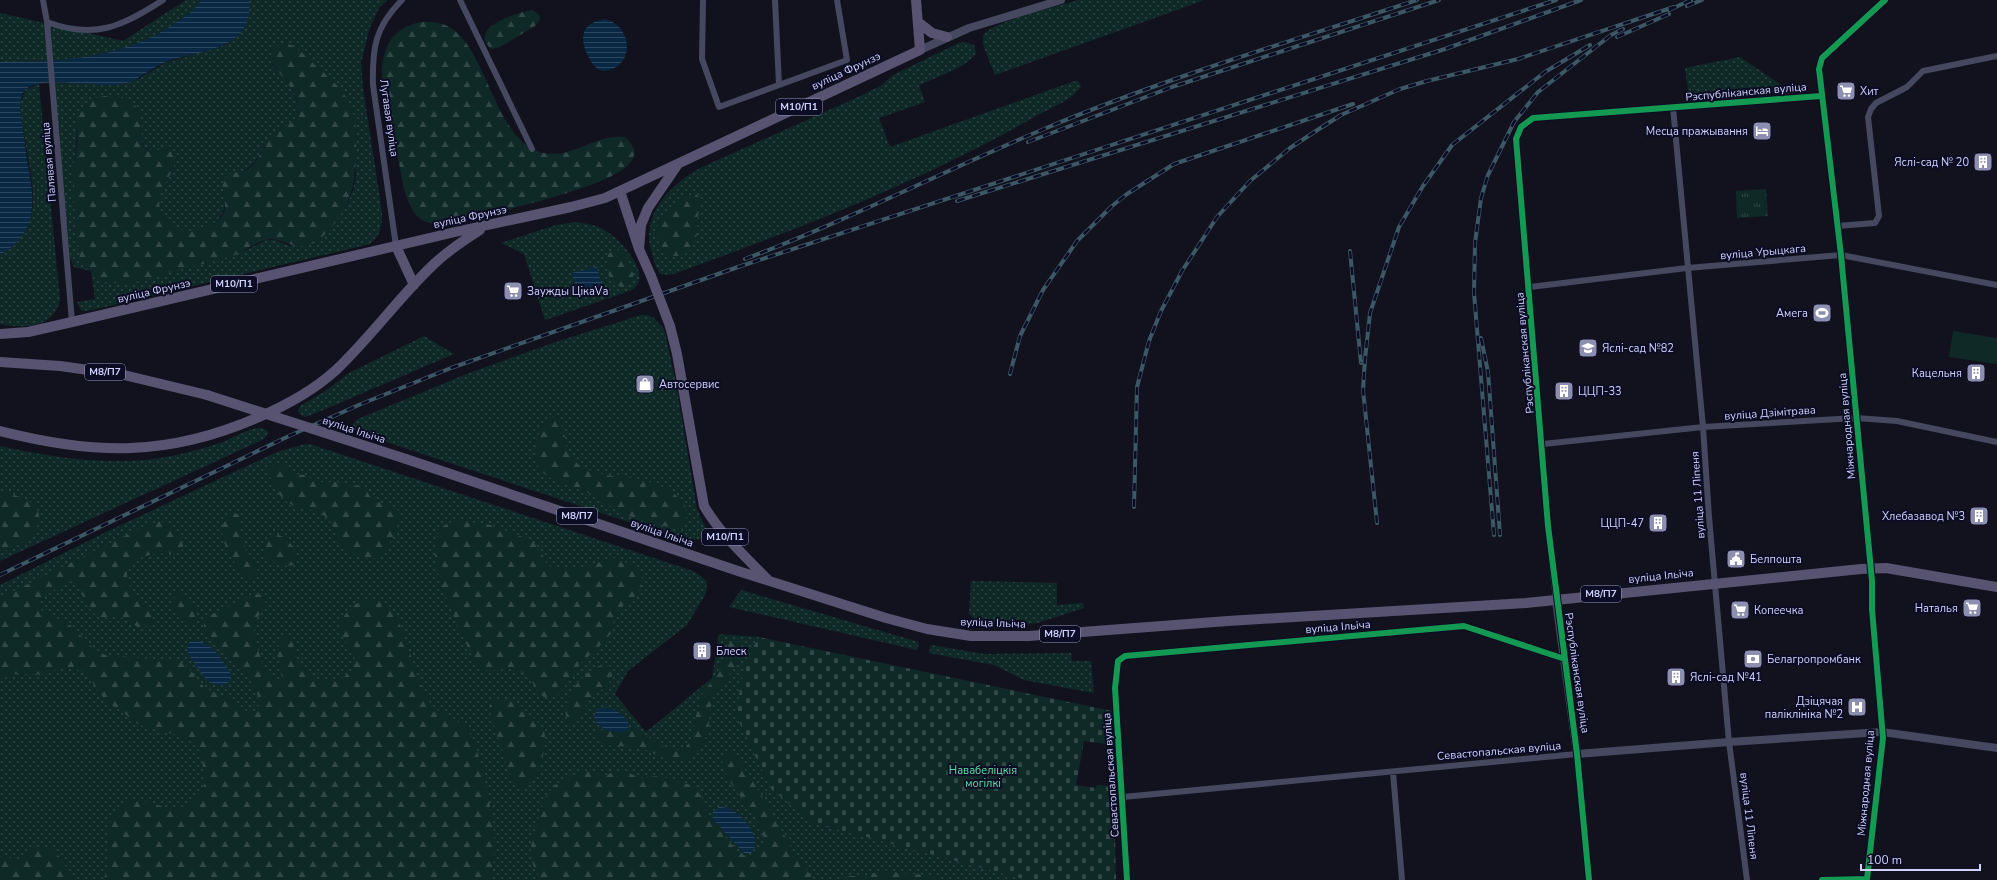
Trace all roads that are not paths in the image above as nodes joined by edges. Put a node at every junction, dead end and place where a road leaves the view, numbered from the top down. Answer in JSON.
{"nodes":[{"id":1,"x":43,"y":0,"type":"edge"},
{"id":2,"x":163,"y":0,"type":"edge"},
{"id":3,"x":402,"y":0,"type":"edge"},
{"id":4,"x":460,"y":0,"type":"edge"},
{"id":5,"x":704,"y":0,"type":"edge"},
{"id":6,"x":775,"y":0,"type":"edge"},
{"id":7,"x":837,"y":0,"type":"edge"},
{"id":8,"x":916,"y":0,"type":"edge"},
{"id":9,"x":1061,"y":0,"type":"edge"},
{"id":10,"x":1886,"y":0,"type":"edge"},
{"id":11,"x":1045,"y":2,"type":"edge"},
{"id":12,"x":47,"y":22,"type":"junction"},
{"id":13,"x":918,"y":22,"type":"junction"},
{"id":14,"x":947,"y":37,"type":"junction"},
{"id":15,"x":920,"y":50,"type":"junction"},
{"id":16,"x":1997,"y":56,"type":"edge"},
{"id":17,"x":779,"y":85,"type":"junction"},
{"id":18,"x":1822,"y":96,"type":"junction"},
{"id":19,"x":1673,"y":108,"type":"junction"},
{"id":20,"x":532,"y":149,"type":"dead end"},
{"id":21,"x":678,"y":164,"type":"junction"},
{"id":22,"x":620,"y":191,"type":"junction"},
{"id":23,"x":485,"y":226,"type":"junction"},
{"id":24,"x":1837,"y":226,"type":"junction"},
{"id":25,"x":396,"y":246,"type":"junction"},
{"id":26,"x":639,"y":249,"type":"junction"},
{"id":27,"x":1841,"y":255,"type":"junction"},
{"id":28,"x":1687,"y":268,"type":"junction"},
{"id":29,"x":414,"y":285,"type":"junction"},
{"id":30,"x":1997,"y":285,"type":"edge"},
{"id":31,"x":1530,"y":287,"type":"junction"},
{"id":32,"x":72,"y":322,"type":"junction"},
{"id":33,"x":0,"y":334,"type":"edge"},
{"id":34,"x":0,"y":362,"type":"edge"},
{"id":35,"x":1856,"y":418,"type":"junction"},
{"id":36,"x":1703,"y":427,"type":"junction"},
{"id":37,"x":0,"y":431,"type":"edge"},
{"id":38,"x":1997,"y":442,"type":"edge"},
{"id":39,"x":1543,"y":444,"type":"junction"},
{"id":40,"x":1871,"y":568,"type":"junction"},
{"id":41,"x":768,"y":580,"type":"junction"},
{"id":42,"x":1715,"y":582,"type":"junction"},
{"id":43,"x":1997,"y":586,"type":"edge"},
{"id":44,"x":1556,"y":601,"type":"junction"},
{"id":45,"x":1565,"y":659,"type":"junction"},
{"id":46,"x":1116,"y":669,"type":"joint"},
{"id":47,"x":1882,"y":732,"type":"junction"},
{"id":48,"x":1729,"y":742,"type":"junction"},
{"id":49,"x":1997,"y":748,"type":"edge"},
{"id":50,"x":1577,"y":754,"type":"junction"},
{"id":51,"x":1392,"y":772,"type":"junction"},
{"id":52,"x":1123,"y":796,"type":"junction"},
{"id":53,"x":1867,"y":879,"type":"edge"},
{"id":54,"x":1127,"y":880,"type":"edge"},
{"id":55,"x":1402,"y":880,"type":"edge"},
{"id":56,"x":1589,"y":880,"type":"edge"},
{"id":57,"x":1747,"y":880,"type":"edge"},
{"id":58,"x":1822,"y":880,"type":"edge"}],
"edges":[{"from":1,"to":12,"type":"street","name":"Палявая вуліца"},
{"from":2,"to":12,"type":"street"},
{"from":3,"to":25,"type":"street","name":"Лугавая вуліца"},
{"from":4,"to":20,"type":"street"},
{"from":5,"to":17,"type":"street"},
{"from":6,"to":17,"type":"street"},
{"from":7,"to":17,"type":"street"},
{"from":8,"to":13,"type":"main road"},
{"from":9,"to":11,"type":"street"},
{"from":10,"to":18,"type":"street","name":"Міжнародная вуліца"},
{"from":11,"to":14,"type":"street"},
{"from":12,"to":32,"type":"street","name":"Палявая вуліца"},
{"from":13,"to":14,"type":"main road"},
{"from":13,"to":15,"type":"main road"},
{"from":14,"to":15,"type":"street"},
{"from":15,"to":21,"type":"main road","name":"вуліца Фрунзэ","number":"М10/П1"},
{"from":16,"to":24,"type":"street"},
{"from":18,"to":19,"type":"street","name":"Рэспубліканская вуліца"},
{"from":18,"to":24,"type":"street","name":"Міжнародная вуліца"},
{"from":19,"to":28,"type":"street","name":"вуліца 11 Ліпеня"},
{"from":19,"to":31,"type":"street","name":"Рэспубліканская вуліца"},
{"from":21,"to":22,"type":"main road","name":"вуліца Фрунзэ","number":"М10/П1"},
{"from":21,"to":26,"type":"main road"},
{"from":22,"to":23,"type":"main road","name":"вуліца Фрунзэ","number":"М10/П1"},
{"from":22,"to":26,"type":"main road","number":"М10/П1"},
{"from":23,"to":25,"type":"main road","name":"вуліца Фрунзэ","number":"М10/П1"},
{"from":23,"to":29,"type":"main road","number":"М10/П1"},
{"from":24,"to":27,"type":"street","name":"Міжнародная вуліца"},
{"from":25,"to":29,"type":"main road"},
{"from":25,"to":32,"type":"main road","name":"вуліца Фрунзэ","number":"М10/П1"},
{"from":26,"to":41,"type":"main road","number":"М10/П1","bridge":true},
{"from":27,"to":28,"type":"street","name":"вуліца Урыцкага"},
{"from":27,"to":30,"type":"street","name":"вуліца Урыцкага"},
{"from":27,"to":35,"type":"street","name":"Міжнародная вуліца"},
{"from":28,"to":31,"type":"street","name":"вуліца Урыцкага"},
{"from":28,"to":36,"type":"street","name":"вуліца 11 Ліпеня"},
{"from":29,"to":37,"type":"main road","number":"М10/П1"},
{"from":31,"to":39,"type":"street","name":"Рэспубліканская вуліца"},
{"from":32,"to":33,"type":"main road","name":"вуліца Фрунзэ","number":"М10/П1"},
{"from":34,"to":41,"type":"main road","name":"вуліца Ільіча","number":"М8/П7","bridge":true},
{"from":35,"to":36,"type":"street","name":"вуліца Дзімітрава"},
{"from":35,"to":38,"type":"street","name":"вуліца Дзімітрава"},
{"from":35,"to":40,"type":"street","name":"Міжнародная вуліца"},
{"from":36,"to":39,"type":"street","name":"вуліца Дзімітрава"},
{"from":36,"to":42,"type":"street","name":"вуліца 11 Ліпеня"},
{"from":39,"to":44,"type":"street","name":"Рэспубліканская вуліца"},
{"from":40,"to":42,"type":"main road","name":"вуліца Ільіча","number":"М8/П7"},
{"from":40,"to":43,"type":"main road","name":"вуліца Ільіча","number":"М8/П7"},
{"from":40,"to":47,"type":"street","name":"Міжнародная вуліца"},
{"from":41,"to":44,"type":"main road","name":"вуліца Ільіча","number":"М8/П7"},
{"from":42,"to":44,"type":"main road","name":"вуліца Ільіча","number":"М8/П7"},
{"from":42,"to":48,"type":"street","name":"вуліца 11 Ліпеня"},
{"from":44,"to":45,"type":"street","name":"Рэспубліканская вуліца"},
{"from":45,"to":46,"type":"street","name":"вуліца Ільіча"},
{"from":45,"to":50,"type":"street","name":"Рэспубліканская вуліца"},
{"from":46,"to":52,"type":"street","name":"Севастопальская вуліца"},
{"from":47,"to":48,"type":"street","name":"Севастопальская вуліца"},
{"from":47,"to":49,"type":"street","name":"Севастопальская вуліца"},
{"from":47,"to":53,"type":"street","name":"Міжнародная вуліца"},
{"from":48,"to":50,"type":"street","name":"Севастопальская вуліца"},
{"from":48,"to":57,"type":"street","name":"вуліца 11 Ліпеня"},
{"from":50,"to":51,"type":"street","name":"Севастопальская вуліца"},
{"from":50,"to":56,"type":"street","name":"Рэспубліканская вуліца"},
{"from":51,"to":52,"type":"street","name":"Севастопальская вуліца"},
{"from":51,"to":55,"type":"street"},
{"from":52,"to":54,"type":"street","name":"Севастопальская вуліца"},
{"from":53,"to":58,"type":"street"}]}
